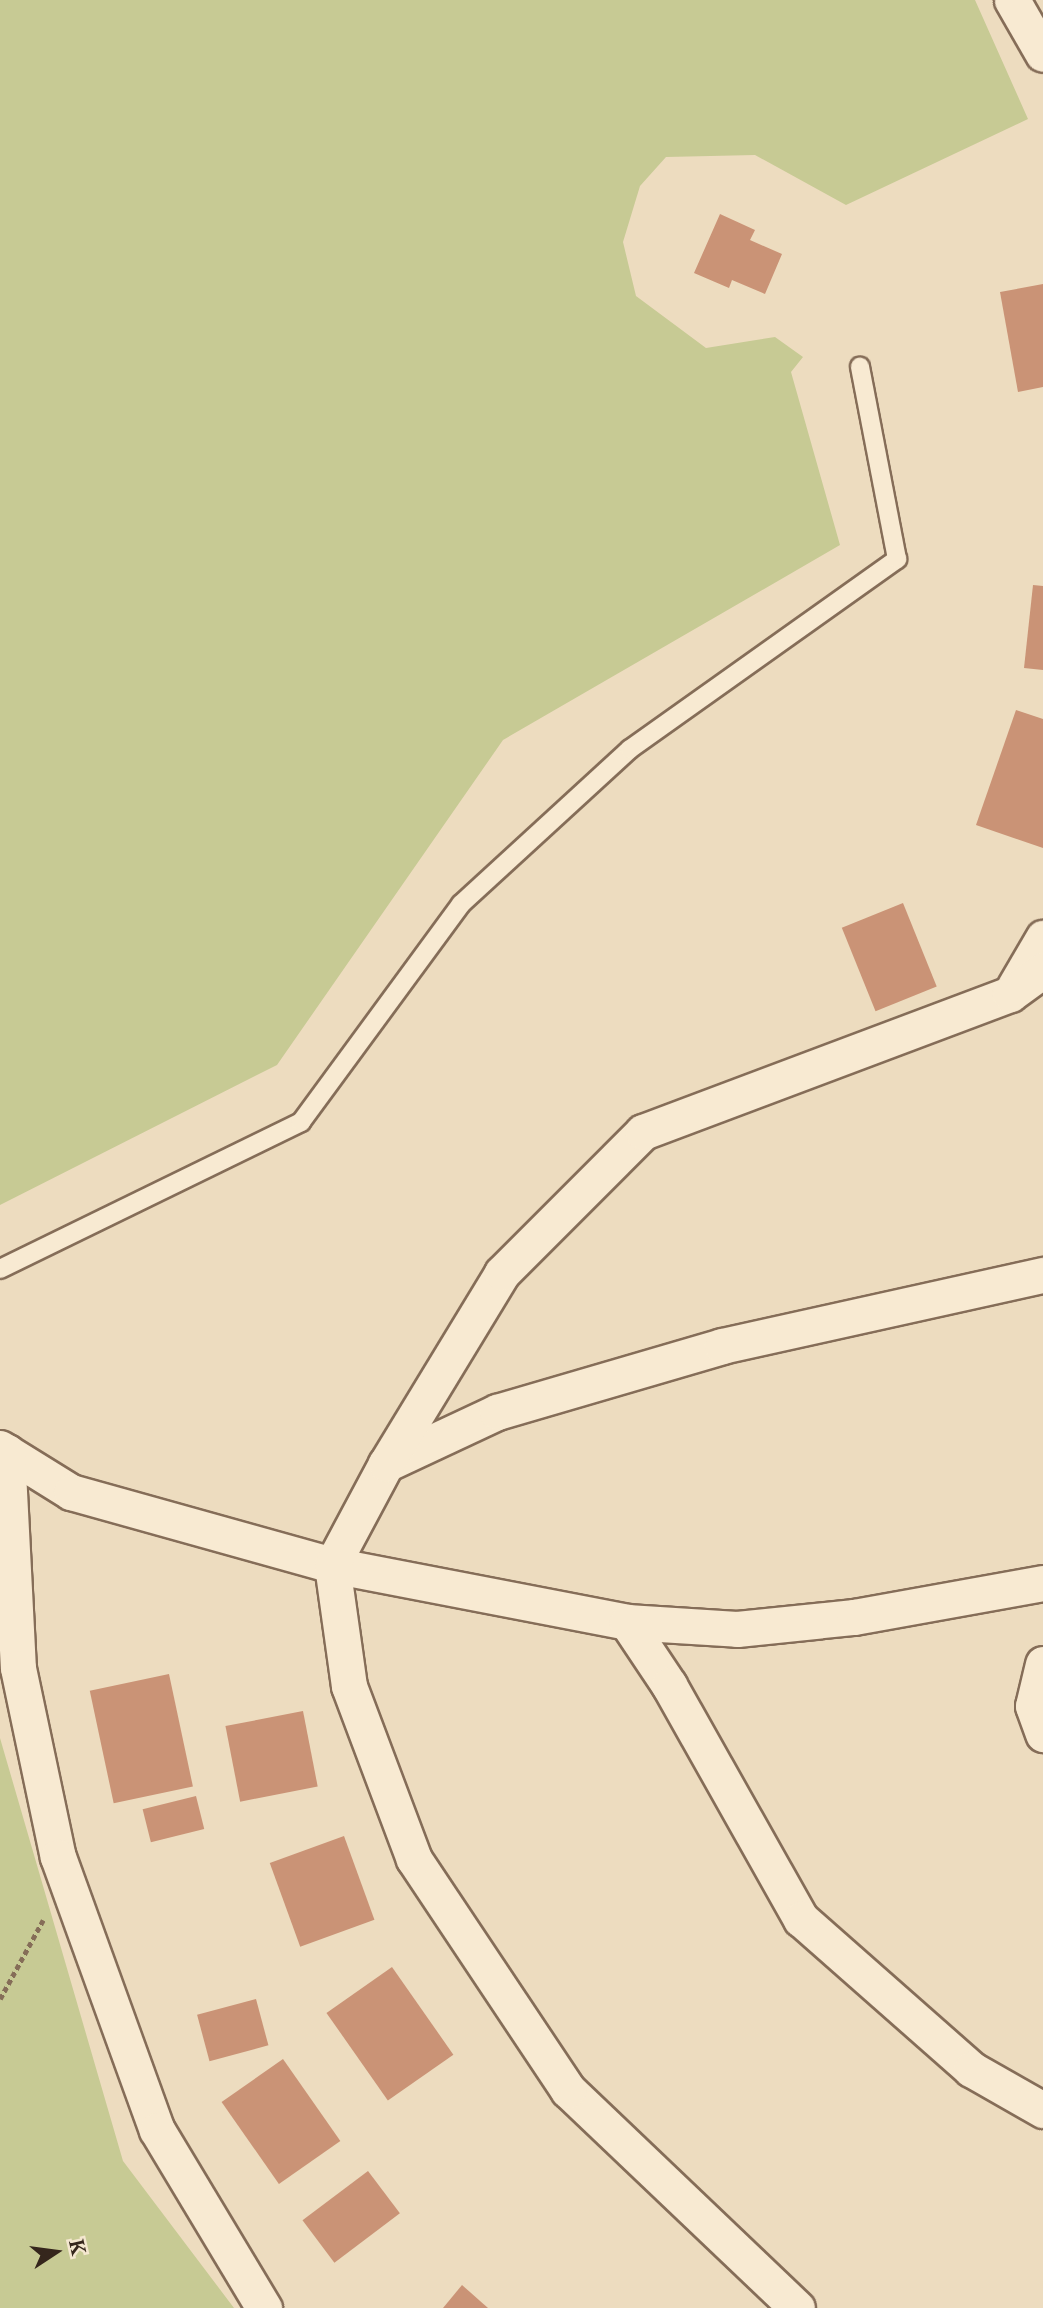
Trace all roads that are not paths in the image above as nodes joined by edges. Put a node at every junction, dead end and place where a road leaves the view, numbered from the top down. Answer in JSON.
{"nodes":[{"id":1,"x":1012,"y":0,"type":"edge"},
{"id":2,"x":1043,"y":54,"type":"edge"},
{"id":3,"x":860,"y":367,"type":"dead end"},
{"id":4,"x":1043,"y":938,"type":"edge"},
{"id":5,"x":1043,"y":970,"type":"edge"},
{"id":6,"x":1010,"y":994,"type":"junction"},
{"id":7,"x":0,"y":1269,"type":"edge"},
{"id":8,"x":1043,"y":1275,"type":"edge"},
{"id":9,"x":4,"y":1450,"type":"edge"},
{"id":10,"x":386,"y":1464,"type":"junction"},
{"id":11,"x":332,"y":1564,"type":"junction"},
{"id":12,"x":1043,"y":1583,"type":"edge"},
{"id":13,"x":626,"y":1622,"type":"junction"},
{"id":14,"x":1043,"y":1664,"type":"edge"},
{"id":15,"x":1043,"y":1734,"type":"edge"},
{"id":16,"x":1043,"y":2110,"type":"edge"},
{"id":17,"x":264,"y":2308,"type":"edge"},
{"id":18,"x":797,"y":2308,"type":"edge"}],
"edges":[{"from":1,"to":2,"type":"street"},
{"from":3,"to":7,"type":"lane"},
{"from":4,"to":6,"type":"street"},
{"from":5,"to":6,"type":"street"},
{"from":6,"to":10,"type":"street"},
{"from":8,"to":10,"type":"street"},
{"from":9,"to":11,"type":"street"},
{"from":9,"to":17,"type":"street"},
{"from":10,"to":11,"type":"street"},
{"from":11,"to":13,"type":"street"},
{"from":11,"to":18,"type":"street"},
{"from":12,"to":13,"type":"street"},
{"from":13,"to":16,"type":"street"},
{"from":14,"to":15,"type":"street"}]}
